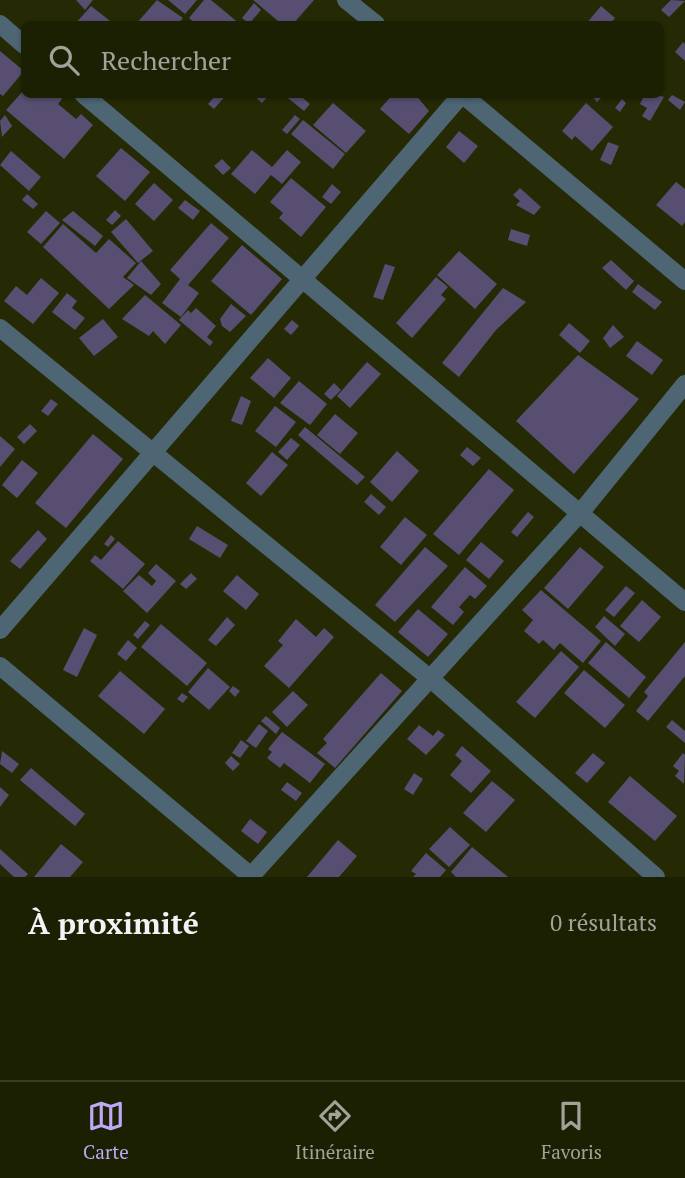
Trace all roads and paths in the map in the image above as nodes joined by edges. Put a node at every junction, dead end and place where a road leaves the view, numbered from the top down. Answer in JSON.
{"nodes":[{"id":1,"x":346,"y":0,"type":"edge"},
{"id":2,"x":372,"y":21,"type":"edge"},
{"id":3,"x":0,"y":24,"type":"edge"},
{"id":4,"x":21,"y":42,"type":"edge"},
{"id":5,"x":88,"y":98,"type":"edge"},
{"id":6,"x":459,"y":98,"type":"edge"},
{"id":7,"x":467,"y":98,"type":"edge"},
{"id":8,"x":304,"y":281,"type":"junction"},
{"id":9,"x":685,"y":281,"type":"edge"},
{"id":10,"x":0,"y":328,"type":"edge"},
{"id":11,"x":685,"y":384,"type":"edge"},
{"id":12,"x":152,"y":452,"type":"junction"},
{"id":13,"x":581,"y":512,"type":"junction"},
{"id":14,"x":685,"y":602,"type":"edge"},
{"id":15,"x":0,"y":630,"type":"edge"},
{"id":16,"x":0,"y":666,"type":"edge"},
{"id":17,"x":432,"y":680,"type":"junction"},
{"id":18,"x":252,"y":876,"type":"edge"},
{"id":19,"x":656,"y":877,"type":"edge"}],
"edges":[{"from":1,"to":2,"type":"street"},
{"from":3,"to":4,"type":"street"},
{"from":5,"to":8,"type":"street"},
{"from":6,"to":8,"type":"street"},
{"from":7,"to":9,"type":"street"},
{"from":8,"to":12,"type":"street"},
{"from":8,"to":13,"type":"street"},
{"from":10,"to":12,"type":"street"},
{"from":11,"to":13,"type":"street"},
{"from":12,"to":15,"type":"street"},
{"from":12,"to":17,"type":"street"},
{"from":13,"to":14,"type":"street"},
{"from":13,"to":17,"type":"street"},
{"from":16,"to":18,"type":"street"},
{"from":17,"to":18,"type":"street"},
{"from":17,"to":19,"type":"street"}]}
